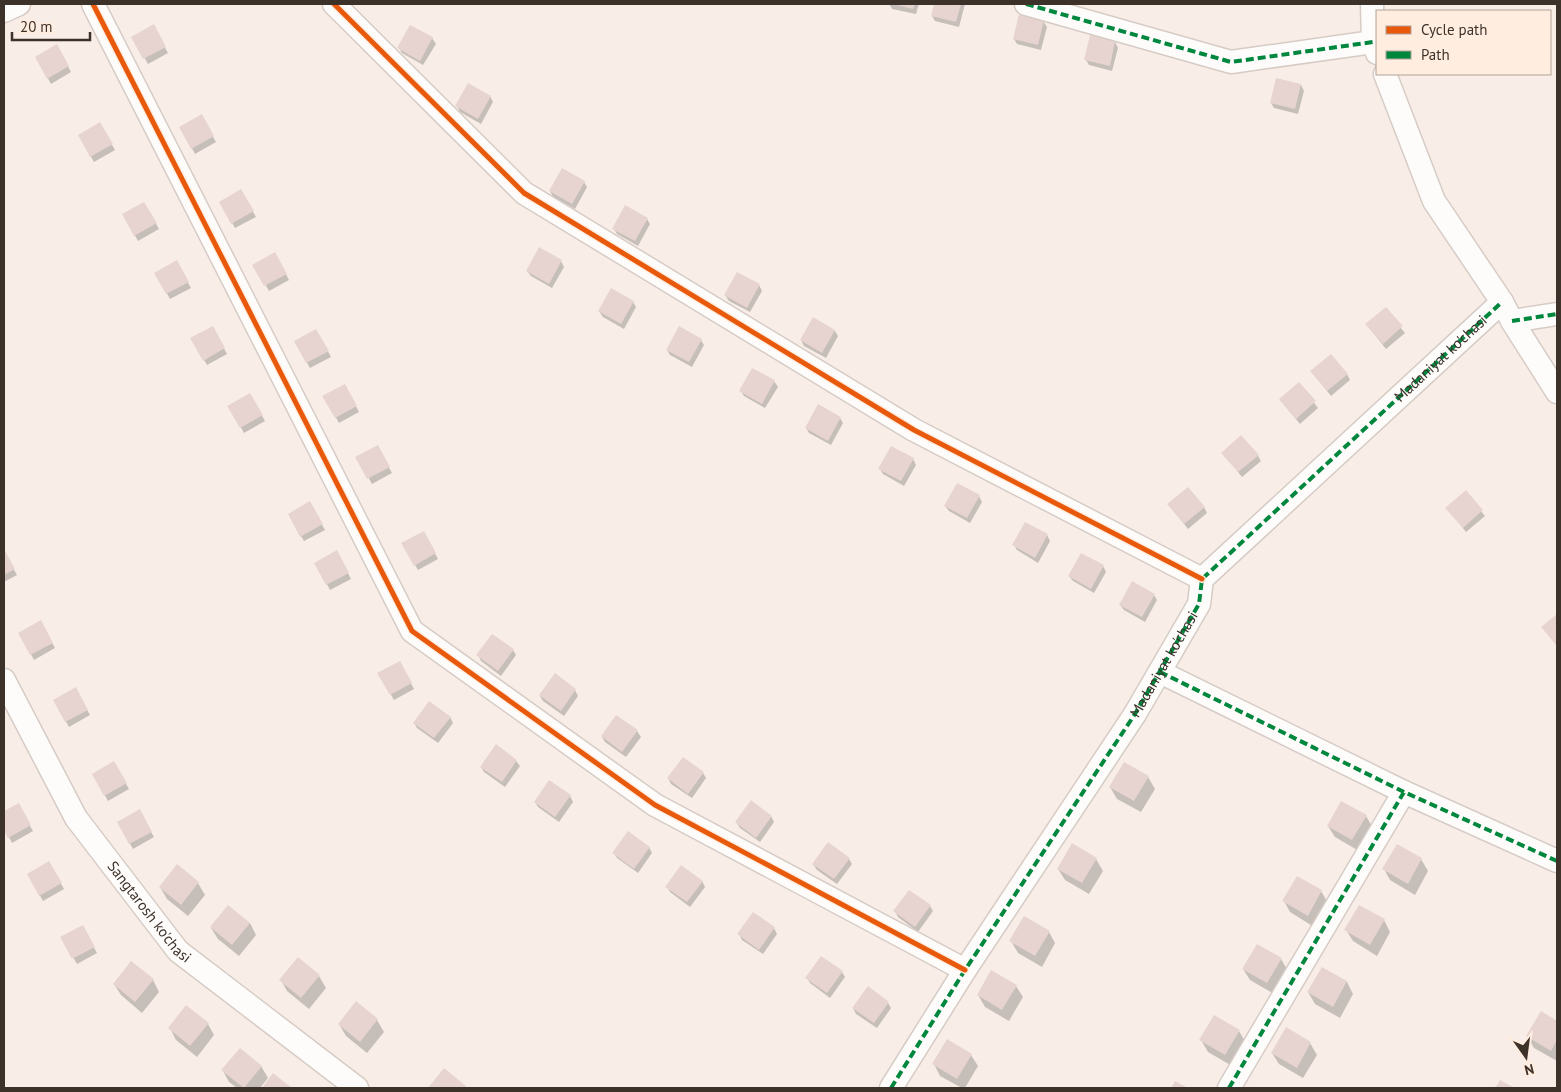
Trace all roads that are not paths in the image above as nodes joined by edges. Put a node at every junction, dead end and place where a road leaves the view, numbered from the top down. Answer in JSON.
{"nodes":[{"id":1,"x":19,"y":4,"type":"edge"},
{"id":2,"x":93,"y":4,"type":"edge"},
{"id":3,"x":334,"y":4,"type":"edge"},
{"id":4,"x":1026,"y":4,"type":"edge"},
{"id":5,"x":1372,"y":4,"type":"edge"},
{"id":6,"x":4,"y":11,"type":"edge"},
{"id":7,"x":1375,"y":47,"type":"edge"},
{"id":8,"x":1385,"y":75,"type":"edge"},
{"id":9,"x":1507,"y":311,"type":"junction"},
{"id":10,"x":1557,"y":314,"type":"edge"},
{"id":11,"x":1557,"y":392,"type":"edge"},
{"id":12,"x":1202,"y":579,"type":"junction"},
{"id":13,"x":1160,"y":672,"type":"junction"},
{"id":14,"x":4,"y":680,"type":"edge"},
{"id":15,"x":1404,"y":792,"type":"junction"},
{"id":16,"x":1557,"y":861,"type":"edge"},
{"id":17,"x":966,"y":970,"type":"junction"},
{"id":18,"x":358,"y":1088,"type":"edge"},
{"id":19,"x":891,"y":1088,"type":"edge"},
{"id":20,"x":1229,"y":1088,"type":"edge"}],
"edges":[{"from":1,"to":6,"type":"street"},
{"from":2,"to":17,"type":"street"},
{"from":3,"to":12,"type":"street"},
{"from":4,"to":7,"type":"street"},
{"from":5,"to":7,"type":"street"},
{"from":8,"to":9,"type":"street"},
{"from":9,"to":10,"type":"street"},
{"from":9,"to":11,"type":"street"},
{"from":9,"to":12,"type":"street","name":"Madaniyat ko'chasi"},
{"from":12,"to":13,"type":"street","name":"Madaniyat ko'chasi"},
{"from":13,"to":15,"type":"street"},
{"from":13,"to":17,"type":"street","name":"Madaniyat ko'chasi"},
{"from":14,"to":18,"type":"street","name":"Sangtarosh ko'chasi"},
{"from":15,"to":16,"type":"street"},
{"from":15,"to":20,"type":"street"},
{"from":17,"to":19,"type":"street","name":"Madaniyat ko'chasi"}]}
